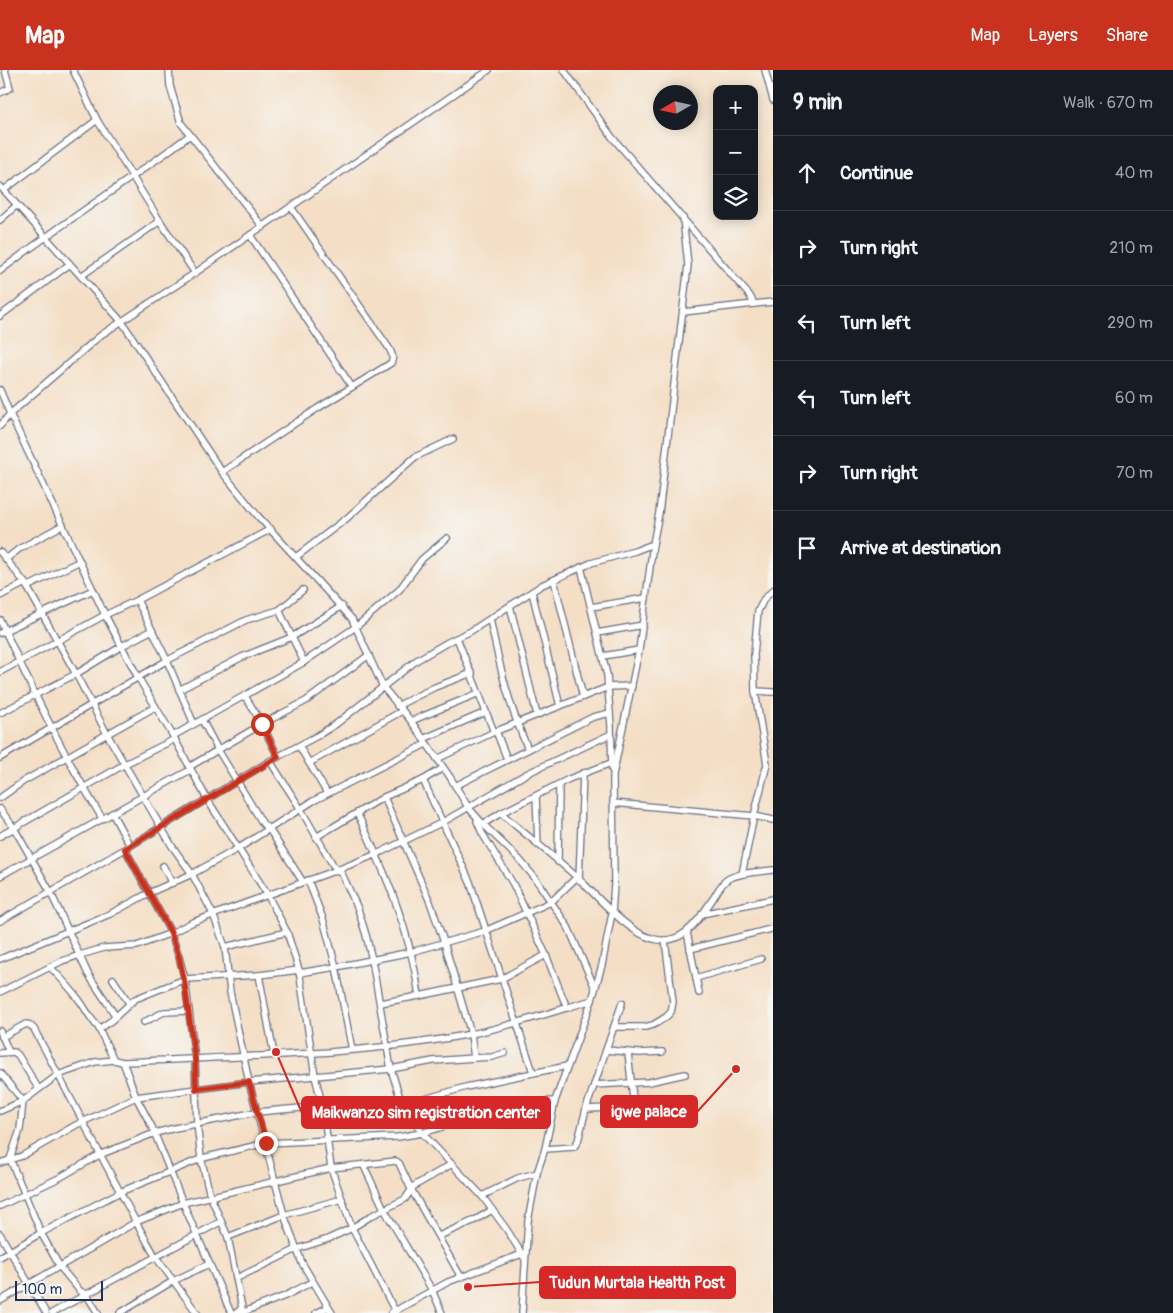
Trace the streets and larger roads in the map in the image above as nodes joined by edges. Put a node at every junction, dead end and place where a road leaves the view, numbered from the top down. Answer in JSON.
{"nodes":[{"id":1,"x":5,"y":70,"type":"edge"},
{"id":2,"x":73,"y":70,"type":"edge"},
{"id":3,"x":169,"y":70,"type":"edge"},
{"id":4,"x":489,"y":70,"type":"edge"},
{"id":5,"x":564,"y":70,"type":"edge"},
{"id":6,"x":765,"y":70,"type":"edge"},
{"id":7,"x":0,"y":93,"type":"edge"},
{"id":8,"x":773,"y":100,"type":"edge"},
{"id":9,"x":97,"y":120,"type":"junction"},
{"id":10,"x":190,"y":135,"type":"junction"},
{"id":11,"x":132,"y":177,"type":"junction"},
{"id":12,"x":2,"y":188,"type":"edge"},
{"id":13,"x":17,"y":205,"type":"junction"},
{"id":14,"x":291,"y":207,"type":"junction"},
{"id":15,"x":683,"y":218,"type":"junction"},
{"id":16,"x":0,"y":220,"type":"edge"},
{"id":17,"x":160,"y":221,"type":"junction"},
{"id":18,"x":263,"y":226,"type":"junction"},
{"id":19,"x":250,"y":235,"type":"junction"},
{"id":20,"x":45,"y":236,"type":"junction"},
{"id":21,"x":70,"y":264,"type":"junction"},
{"id":22,"x":0,"y":271,"type":"edge"},
{"id":23,"x":195,"y":273,"type":"junction"},
{"id":24,"x":81,"y":276,"type":"junction"},
{"id":25,"x":773,"y":302,"type":"edge"},
{"id":26,"x":754,"y":304,"type":"junction"},
{"id":27,"x":683,"y":312,"type":"junction"},
{"id":28,"x":0,"y":316,"type":"edge"},
{"id":29,"x":122,"y":322,"type":"junction"},
{"id":30,"x":352,"y":387,"type":"junction"},
{"id":31,"x":0,"y":390,"type":"edge"},
{"id":32,"x":10,"y":414,"type":"junction"},
{"id":33,"x":0,"y":426,"type":"edge"},
{"id":34,"x":453,"y":439,"type":"dead end"},
{"id":35,"x":222,"y":472,"type":"junction"},
{"id":36,"x":63,"y":525,"type":"junction"},
{"id":37,"x":270,"y":529,"type":"junction"},
{"id":38,"x":447,"y":538,"type":"dead end"},
{"id":39,"x":653,"y":544,"type":"junction"},
{"id":40,"x":2,"y":556,"type":"edge"},
{"id":41,"x":296,"y":557,"type":"junction"},
{"id":42,"x":80,"y":561,"type":"junction"},
{"id":43,"x":581,"y":567,"type":"junction"},
{"id":44,"x":554,"y":580,"type":"junction"},
{"id":45,"x":26,"y":585,"type":"junction"},
{"id":46,"x":93,"y":590,"type":"junction"},
{"id":47,"x":303,"y":590,"type":"dead end"},
{"id":48,"x":773,"y":590,"type":"edge"},
{"id":49,"x":532,"y":592,"type":"junction"},
{"id":50,"x":0,"y":596,"type":"edge"},
{"id":51,"x":646,"y":598,"type":"junction"},
{"id":52,"x":137,"y":600,"type":"junction"},
{"id":53,"x":342,"y":606,"type":"junction"},
{"id":54,"x":510,"y":606,"type":"junction"},
{"id":55,"x":591,"y":607,"type":"junction"},
{"id":56,"x":279,"y":610,"type":"junction"},
{"id":57,"x":42,"y":613,"type":"junction"},
{"id":58,"x":105,"y":615,"type":"junction"},
{"id":59,"x":490,"y":619,"type":"junction"},
{"id":60,"x":0,"y":620,"type":"edge"},
{"id":61,"x":643,"y":624,"type":"junction"},
{"id":62,"x":357,"y":626,"type":"junction"},
{"id":63,"x":152,"y":630,"type":"junction"},
{"id":64,"x":2,"y":632,"type":"edge"},
{"id":65,"x":597,"y":633,"type":"junction"},
{"id":66,"x":292,"y":637,"type":"junction"},
{"id":67,"x":457,"y":638,"type":"junction"},
{"id":68,"x":57,"y":642,"type":"junction"},
{"id":69,"x":122,"y":646,"type":"junction"},
{"id":70,"x":639,"y":650,"type":"junction"},
{"id":71,"x":369,"y":655,"type":"junction"},
{"id":72,"x":602,"y":656,"type":"junction"},
{"id":73,"x":166,"y":661,"type":"junction"},
{"id":74,"x":21,"y":662,"type":"junction"},
{"id":75,"x":304,"y":662,"type":"junction"},
{"id":76,"x":0,"y":672,"type":"edge"},
{"id":77,"x":76,"y":674,"type":"junction"},
{"id":78,"x":472,"y":674,"type":"junction"},
{"id":79,"x":138,"y":677,"type":"junction"},
{"id":80,"x":632,"y":686,"type":"junction"},
{"id":81,"x":383,"y":687,"type":"junction"},
{"id":82,"x":608,"y":687,"type":"junction"},
{"id":83,"x":179,"y":690,"type":"junction"},
{"id":84,"x":755,"y":691,"type":"junction"},
{"id":85,"x":479,"y":692,"type":"junction"},
{"id":86,"x":773,"y":692,"type":"edge"},
{"id":87,"x":36,"y":694,"type":"junction"},
{"id":88,"x":245,"y":696,"type":"junction"},
{"id":89,"x":583,"y":697,"type":"junction"},
{"id":90,"x":90,"y":704,"type":"junction"},
{"id":91,"x":560,"y":706,"type":"junction"},
{"id":92,"x":155,"y":707,"type":"junction"},
{"id":93,"x":399,"y":709,"type":"junction"},
{"id":94,"x":486,"y":712,"type":"junction"},
{"id":95,"x":0,"y":713,"type":"edge"},
{"id":96,"x":610,"y":713,"type":"junction"},
{"id":97,"x":537,"y":715,"type":"junction"},
{"id":98,"x":202,"y":720,"type":"junction"},
{"id":99,"x":411,"y":721,"type":"junction"},
{"id":100,"x":516,"y":723,"type":"junction"},
{"id":101,"x":194,"y":724,"type":"junction"},
{"id":102,"x":262,"y":724,"type":"junction"},
{"id":103,"x":52,"y":728,"type":"junction"},
{"id":104,"x":495,"y":731,"type":"junction"},
{"id":105,"x":107,"y":734,"type":"junction"},
{"id":106,"x":611,"y":734,"type":"junction"},
{"id":107,"x":174,"y":738,"type":"junction"},
{"id":108,"x":425,"y":742,"type":"junction"},
{"id":109,"x":299,"y":746,"type":"junction"},
{"id":110,"x":528,"y":749,"type":"junction"},
{"id":111,"x":218,"y":750,"type":"junction"},
{"id":112,"x":67,"y":757,"type":"junction"},
{"id":113,"x":278,"y":757,"type":"junction"},
{"id":114,"x":0,"y":758,"type":"edge"},
{"id":115,"x":437,"y":759,"type":"junction"},
{"id":116,"x":507,"y":759,"type":"junction"},
{"id":117,"x":270,"y":761,"type":"junction"},
{"id":118,"x":309,"y":763,"type":"junction"},
{"id":119,"x":611,"y":763,"type":"junction"},
{"id":120,"x":125,"y":764,"type":"junction"},
{"id":121,"x":443,"y":768,"type":"junction"},
{"id":122,"x":189,"y":769,"type":"junction"},
{"id":123,"x":583,"y":773,"type":"junction"},
{"id":124,"x":613,"y":775,"type":"junction"},
{"id":125,"x":422,"y":780,"type":"junction"},
{"id":126,"x":237,"y":782,"type":"junction"},
{"id":127,"x":558,"y":785,"type":"junction"},
{"id":128,"x":455,"y":786,"type":"junction"},
{"id":129,"x":83,"y":788,"type":"junction"},
{"id":130,"x":327,"y":793,"type":"junction"},
{"id":131,"x":143,"y":796,"type":"junction"},
{"id":132,"x":536,"y":796,"type":"junction"},
{"id":133,"x":384,"y":797,"type":"junction"},
{"id":134,"x":0,"y":798,"type":"edge"},
{"id":135,"x":207,"y":799,"type":"junction"},
{"id":136,"x":613,"y":804,"type":"junction"},
{"id":137,"x":468,"y":807,"type":"junction"},
{"id":138,"x":300,"y":808,"type":"junction"},
{"id":139,"x":0,"y":809,"type":"edge"},
{"id":140,"x":112,"y":813,"type":"junction"},
{"id":141,"x":357,"y":813,"type":"junction"},
{"id":142,"x":501,"y":813,"type":"junction"},
{"id":143,"x":474,"y":815,"type":"junction"},
{"id":144,"x":754,"y":816,"type":"junction"},
{"id":145,"x":102,"y":818,"type":"junction"},
{"id":146,"x":773,"y":820,"type":"edge"},
{"id":147,"x":443,"y":822,"type":"junction"},
{"id":148,"x":483,"y":824,"type":"junction"},
{"id":149,"x":160,"y":827,"type":"junction"},
{"id":150,"x":14,"y":828,"type":"junction"},
{"id":151,"x":269,"y":829,"type":"junction"},
{"id":152,"x":0,"y":836,"type":"edge"},
{"id":153,"x":316,"y":837,"type":"junction"},
{"id":154,"x":404,"y":842,"type":"junction"},
{"id":155,"x":538,"y":845,"type":"junction"},
{"id":156,"x":127,"y":847,"type":"junction"},
{"id":157,"x":239,"y":848,"type":"junction"},
{"id":158,"x":377,"y":854,"type":"junction"},
{"id":159,"x":30,"y":858,"type":"junction"},
{"id":160,"x":558,"y":862,"type":"junction"},
{"id":161,"x":163,"y":866,"type":"dead end"},
{"id":162,"x":337,"y":870,"type":"junction"},
{"id":163,"x":773,"y":870,"type":"edge"},
{"id":164,"x":192,"y":874,"type":"junction"},
{"id":165,"x":742,"y":874,"type":"junction"},
{"id":166,"x":0,"y":876,"type":"edge"},
{"id":167,"x":578,"y":879,"type":"junction"},
{"id":168,"x":306,"y":881,"type":"junction"},
{"id":169,"x":172,"y":883,"type":"junction"},
{"id":170,"x":50,"y":891,"type":"junction"},
{"id":171,"x":149,"y":893,"type":"junction"},
{"id":172,"x":267,"y":894,"type":"junction"},
{"id":173,"x":773,"y":899,"type":"edge"},
{"id":174,"x":551,"y":902,"type":"junction"},
{"id":175,"x":525,"y":913,"type":"junction"},
{"id":176,"x":612,"y":913,"type":"junction"},
{"id":177,"x":213,"y":914,"type":"junction"},
{"id":178,"x":702,"y":914,"type":"junction"},
{"id":179,"x":0,"y":921,"type":"edge"},
{"id":180,"x":771,"y":929,"type":"dead end"},
{"id":181,"x":485,"y":931,"type":"junction"},
{"id":182,"x":69,"y":932,"type":"junction"},
{"id":183,"x":287,"y":932,"type":"junction"},
{"id":184,"x":687,"y":932,"type":"junction"},
{"id":185,"x":171,"y":933,"type":"junction"},
{"id":186,"x":665,"y":940,"type":"junction"},
{"id":187,"x":444,"y":942,"type":"junction"},
{"id":188,"x":224,"y":947,"type":"junction"},
{"id":189,"x":690,"y":949,"type":"junction"},
{"id":190,"x":411,"y":952,"type":"junction"},
{"id":191,"x":80,"y":955,"type":"junction"},
{"id":192,"x":546,"y":955,"type":"junction"},
{"id":193,"x":0,"y":959,"type":"edge"},
{"id":194,"x":761,"y":959,"type":"dead end"},
{"id":195,"x":372,"y":960,"type":"junction"},
{"id":196,"x":50,"y":967,"type":"junction"},
{"id":197,"x":336,"y":968,"type":"junction"},
{"id":198,"x":299,"y":972,"type":"junction"},
{"id":199,"x":229,"y":975,"type":"junction"},
{"id":200,"x":259,"y":975,"type":"junction"},
{"id":201,"x":501,"y":978,"type":"junction"},
{"id":202,"x":696,"y":978,"type":"junction"},
{"id":203,"x":112,"y":979,"type":"dead end"},
{"id":204,"x":184,"y":980,"type":"junction"},
{"id":205,"x":458,"y":988,"type":"junction"},
{"id":206,"x":595,"y":988,"type":"junction"},
{"id":207,"x":0,"y":992,"type":"edge"},
{"id":208,"x":699,"y":993,"type":"dead end"},
{"id":209,"x":419,"y":996,"type":"junction"},
{"id":210,"x":592,"y":1000,"type":"junction"},
{"id":211,"x":129,"y":1003,"type":"junction"},
{"id":212,"x":380,"y":1003,"type":"junction"},
{"id":213,"x":622,"y":1003,"type":"dead end"},
{"id":214,"x":567,"y":1008,"type":"junction"},
{"id":215,"x":189,"y":1010,"type":"junction"},
{"id":216,"x":115,"y":1015,"type":"junction"},
{"id":217,"x":144,"y":1022,"type":"dead end"},
{"id":218,"x":516,"y":1023,"type":"junction"},
{"id":219,"x":614,"y":1026,"type":"junction"},
{"id":220,"x":99,"y":1028,"type":"junction"},
{"id":221,"x":1,"y":1034,"type":"edge"},
{"id":222,"x":471,"y":1034,"type":"junction"},
{"id":223,"x":388,"y":1047,"type":"junction"},
{"id":224,"x":352,"y":1050,"type":"junction"},
{"id":225,"x":606,"y":1050,"type":"junction"},
{"id":226,"x":9,"y":1052,"type":"junction"},
{"id":227,"x":662,"y":1052,"type":"dead end"},
{"id":228,"x":0,"y":1053,"type":"edge"},
{"id":229,"x":505,"y":1053,"type":"dead end"},
{"id":230,"x":628,"y":1053,"type":"junction"},
{"id":231,"x":312,"y":1054,"type":"junction"},
{"id":232,"x":274,"y":1055,"type":"junction"},
{"id":233,"x":244,"y":1056,"type":"junction"},
{"id":234,"x":474,"y":1058,"type":"junction"},
{"id":235,"x":195,"y":1059,"type":"junction"},
{"id":236,"x":114,"y":1060,"type":"junction"},
{"id":237,"x":124,"y":1062,"type":"junction"},
{"id":238,"x":567,"y":1066,"type":"junction"},
{"id":239,"x":391,"y":1069,"type":"junction"},
{"id":240,"x":0,"y":1072,"type":"edge"},
{"id":241,"x":533,"y":1072,"type":"junction"},
{"id":242,"x":58,"y":1074,"type":"junction"},
{"id":243,"x":685,"y":1074,"type":"dead end"},
{"id":244,"x":315,"y":1076,"type":"junction"},
{"id":245,"x":249,"y":1082,"type":"junction"},
{"id":246,"x":631,"y":1084,"type":"junction"},
{"id":247,"x":594,"y":1085,"type":"junction"},
{"id":248,"x":38,"y":1088,"type":"junction"},
{"id":249,"x":196,"y":1089,"type":"junction"},
{"id":250,"x":136,"y":1097,"type":"junction"},
{"id":251,"x":400,"y":1098,"type":"junction"},
{"id":252,"x":23,"y":1101,"type":"junction"},
{"id":253,"x":555,"y":1101,"type":"junction"},
{"id":254,"x":404,"y":1105,"type":"junction"},
{"id":255,"x":323,"y":1108,"type":"junction"},
{"id":256,"x":586,"y":1109,"type":"junction"},
{"id":257,"x":0,"y":1111,"type":"edge"},
{"id":258,"x":257,"y":1112,"type":"junction"},
{"id":259,"x":82,"y":1122,"type":"junction"},
{"id":260,"x":197,"y":1124,"type":"junction"},
{"id":261,"x":155,"y":1133,"type":"junction"},
{"id":262,"x":422,"y":1133,"type":"junction"},
{"id":263,"x":326,"y":1142,"type":"junction"},
{"id":264,"x":266,"y":1143,"type":"junction"},
{"id":265,"x":545,"y":1148,"type":"junction"},
{"id":266,"x":99,"y":1156,"type":"junction"},
{"id":267,"x":201,"y":1158,"type":"junction"},
{"id":268,"x":10,"y":1159,"type":"junction"},
{"id":269,"x":0,"y":1163,"type":"edge"},
{"id":270,"x":452,"y":1164,"type":"junction"},
{"id":271,"x":364,"y":1166,"type":"junction"},
{"id":272,"x":331,"y":1168,"type":"junction"},
{"id":273,"x":170,"y":1171,"type":"junction"},
{"id":274,"x":537,"y":1173,"type":"junction"},
{"id":275,"x":275,"y":1181,"type":"junction"},
{"id":276,"x":411,"y":1189,"type":"junction"},
{"id":277,"x":120,"y":1192,"type":"junction"},
{"id":278,"x":24,"y":1194,"type":"junction"},
{"id":279,"x":210,"y":1195,"type":"junction"},
{"id":280,"x":482,"y":1196,"type":"junction"},
{"id":281,"x":342,"y":1199,"type":"junction"},
{"id":282,"x":182,"y":1203,"type":"junction"},
{"id":283,"x":0,"y":1206,"type":"edge"},
{"id":284,"x":384,"y":1209,"type":"junction"},
{"id":285,"x":492,"y":1210,"type":"junction"},
{"id":286,"x":284,"y":1215,"type":"junction"},
{"id":287,"x":136,"y":1222,"type":"junction"},
{"id":288,"x":220,"y":1222,"type":"junction"},
{"id":289,"x":352,"y":1228,"type":"junction"},
{"id":290,"x":41,"y":1233,"type":"junction"},
{"id":291,"x":0,"y":1234,"type":"edge"},
{"id":292,"x":196,"y":1234,"type":"junction"},
{"id":293,"x":439,"y":1236,"type":"junction"},
{"id":294,"x":228,"y":1237,"type":"junction"},
{"id":295,"x":297,"y":1250,"type":"junction"},
{"id":296,"x":10,"y":1252,"type":"junction"},
{"id":297,"x":156,"y":1256,"type":"junction"},
{"id":298,"x":523,"y":1256,"type":"junction"},
{"id":299,"x":0,"y":1257,"type":"edge"},
{"id":300,"x":209,"y":1264,"type":"junction"},
{"id":301,"x":60,"y":1267,"type":"junction"},
{"id":302,"x":461,"y":1277,"type":"junction"},
{"id":303,"x":237,"y":1278,"type":"junction"},
{"id":304,"x":173,"y":1281,"type":"junction"},
{"id":305,"x":312,"y":1282,"type":"junction"},
{"id":306,"x":30,"y":1285,"type":"junction"},
{"id":307,"x":432,"y":1290,"type":"junction"},
{"id":308,"x":86,"y":1294,"type":"junction"},
{"id":309,"x":0,"y":1301,"type":"edge"},
{"id":310,"x":329,"y":1310,"type":"edge"},
{"id":311,"x":394,"y":1312,"type":"edge"},
{"id":312,"x":46,"y":1313,"type":"edge"},
{"id":313,"x":52,"y":1313,"type":"edge"},
{"id":314,"x":98,"y":1313,"type":"edge"},
{"id":315,"x":120,"y":1313,"type":"edge"},
{"id":316,"x":196,"y":1313,"type":"edge"},
{"id":317,"x":230,"y":1313,"type":"edge"},
{"id":318,"x":236,"y":1313,"type":"edge"},
{"id":319,"x":241,"y":1313,"type":"edge"},
{"id":320,"x":316,"y":1313,"type":"edge"},
{"id":321,"x":442,"y":1313,"type":"edge"},
{"id":322,"x":522,"y":1313,"type":"edge"}],
"edges":[{"from":1,"to":7,"type":"street"},
{"from":2,"to":9,"type":"street"},
{"from":3,"to":10,"type":"street"},
{"from":4,"to":14,"type":"street"},
{"from":5,"to":15,"type":"street"},
{"from":6,"to":8,"type":"street"},
{"from":9,"to":11,"type":"street"},
{"from":9,"to":12,"type":"street"},
{"from":10,"to":11,"type":"street"},
{"from":10,"to":18,"type":"street"},
{"from":11,"to":17,"type":"street"},
{"from":11,"to":20,"type":"street"},
{"from":12,"to":13,"type":"street"},
{"from":13,"to":16,"type":"street"},
{"from":13,"to":20,"type":"street"},
{"from":14,"to":18,"type":"street"},
{"from":14,"to":30,"type":"street"},
{"from":15,"to":26,"type":"street"},
{"from":15,"to":27,"type":"street"},
{"from":17,"to":23,"type":"street"},
{"from":17,"to":24,"type":"street"},
{"from":18,"to":19,"type":"street"},
{"from":19,"to":23,"type":"street"},
{"from":19,"to":30,"type":"street"},
{"from":20,"to":21,"type":"street"},
{"from":20,"to":22,"type":"street"},
{"from":21,"to":24,"type":"street"},
{"from":21,"to":28,"type":"street"},
{"from":23,"to":29,"type":"street"},
{"from":24,"to":29,"type":"street"},
{"from":25,"to":26,"type":"street"},
{"from":26,"to":27,"type":"street"},
{"from":27,"to":39,"type":"street"},
{"from":29,"to":32,"type":"street"},
{"from":29,"to":35,"type":"street"},
{"from":30,"to":35,"type":"street"},
{"from":31,"to":32,"type":"street"},
{"from":32,"to":33,"type":"street"},
{"from":32,"to":36,"type":"street"},
{"from":34,"to":41,"type":"street"},
{"from":35,"to":37,"type":"street"},
{"from":36,"to":40,"type":"street"},
{"from":36,"to":42,"type":"street"},
{"from":37,"to":41,"type":"street"},
{"from":37,"to":52,"type":"street"},
{"from":38,"to":62,"type":"street"},
{"from":39,"to":43,"type":"street"},
{"from":39,"to":51,"type":"street"},
{"from":40,"to":45,"type":"street"},
{"from":41,"to":53,"type":"street"},
{"from":42,"to":45,"type":"street"},
{"from":42,"to":46,"type":"street"},
{"from":43,"to":44,"type":"street"},
{"from":43,"to":55,"type":"street"},
{"from":44,"to":49,"type":"street"},
{"from":44,"to":89,"type":"street"},
{"from":45,"to":50,"type":"street"},
{"from":45,"to":57,"type":"street"},
{"from":46,"to":57,"type":"street"},
{"from":46,"to":58,"type":"street"},
{"from":47,"to":56,"type":"street"},
{"from":48,"to":84,"type":"street"},
{"from":49,"to":54,"type":"street"},
{"from":49,"to":91,"type":"street"},
{"from":51,"to":55,"type":"street"},
{"from":51,"to":61,"type":"street"},
{"from":52,"to":58,"type":"street"},
{"from":52,"to":63,"type":"street"},
{"from":53,"to":62,"type":"street"},
{"from":53,"to":66,"type":"street"},
{"from":54,"to":59,"type":"street"},
{"from":54,"to":97,"type":"street"},
{"from":55,"to":65,"type":"street"},
{"from":56,"to":66,"type":"street"},
{"from":56,"to":73,"type":"street"},
{"from":57,"to":64,"type":"street"},
{"from":57,"to":68,"type":"street"},
{"from":58,"to":68,"type":"street"},
{"from":58,"to":69,"type":"street"},
{"from":59,"to":67,"type":"street"},
{"from":59,"to":100,"type":"street"},
{"from":60,"to":64,"type":"street"},
{"from":61,"to":65,"type":"street"},
{"from":61,"to":70,"type":"street"},
{"from":62,"to":71,"type":"street"},
{"from":62,"to":75,"type":"street"},
{"from":63,"to":69,"type":"street"},
{"from":63,"to":73,"type":"street"},
{"from":64,"to":74,"type":"street"},
{"from":65,"to":72,"type":"street"},
{"from":66,"to":75,"type":"street"},
{"from":66,"to":83,"type":"street"},
{"from":67,"to":78,"type":"street"},
{"from":67,"to":81,"type":"street"},
{"from":68,"to":74,"type":"street"},
{"from":68,"to":77,"type":"street"},
{"from":69,"to":77,"type":"street"},
{"from":69,"to":79,"type":"street"},
{"from":70,"to":72,"type":"street"},
{"from":70,"to":80,"type":"street"},
{"from":71,"to":81,"type":"street"},
{"from":71,"to":102,"type":"street"},
{"from":72,"to":82,"type":"street"},
{"from":73,"to":79,"type":"street"},
{"from":73,"to":83,"type":"street"},
{"from":74,"to":76,"type":"street"},
{"from":74,"to":87,"type":"street"},
{"from":75,"to":88,"type":"street"},
{"from":77,"to":87,"type":"street"},
{"from":77,"to":90,"type":"street"},
{"from":78,"to":85,"type":"street"},
{"from":78,"to":93,"type":"street"},
{"from":79,"to":90,"type":"street"},
{"from":79,"to":92,"type":"street"},
{"from":80,"to":82,"type":"street"},
{"from":80,"to":124,"type":"street"},
{"from":81,"to":93,"type":"street"},
{"from":81,"to":109,"type":"street"},
{"from":82,"to":89,"type":"street"},
{"from":82,"to":96,"type":"street"},
{"from":83,"to":101,"type":"street"},
{"from":84,"to":86,"type":"street"},
{"from":84,"to":144,"type":"street"},
{"from":85,"to":94,"type":"street"},
{"from":85,"to":99,"type":"street"},
{"from":87,"to":95,"type":"street"},
{"from":87,"to":103,"type":"street"},
{"from":88,"to":98,"type":"street"},
{"from":88,"to":102,"type":"street"},
{"from":89,"to":91,"type":"street"},
{"from":90,"to":103,"type":"street"},
{"from":90,"to":105,"type":"street"},
{"from":91,"to":97,"type":"street"},
{"from":92,"to":105,"type":"street"},
{"from":92,"to":107,"type":"street"},
{"from":93,"to":99,"type":"street"},
{"from":93,"to":118,"type":"street"},
{"from":94,"to":104,"type":"street"},
{"from":94,"to":108,"type":"street"},
{"from":96,"to":106,"type":"street"},
{"from":96,"to":110,"type":"street"},
{"from":97,"to":100,"type":"street"},
{"from":98,"to":101,"type":"street"},
{"from":98,"to":111,"type":"street"},
{"from":99,"to":108,"type":"street"},
{"from":100,"to":104,"type":"street"},
{"from":100,"to":110,"type":"street"},
{"from":101,"to":107,"type":"street"},
{"from":102,"to":111,"type":"street"},
{"from":102,"to":113,"type":"street"},
{"from":103,"to":112,"type":"street"},
{"from":103,"to":114,"type":"street"},
{"from":104,"to":115,"type":"street"},
{"from":104,"to":116,"type":"street"},
{"from":105,"to":112,"type":"street"},
{"from":105,"to":120,"type":"street"},
{"from":106,"to":119,"type":"street"},
{"from":106,"to":137,"type":"street"},
{"from":107,"to":120,"type":"street"},
{"from":107,"to":122,"type":"street"},
{"from":108,"to":115,"type":"street"},
{"from":108,"to":130,"type":"street"},
{"from":109,"to":113,"type":"street"},
{"from":109,"to":118,"type":"street"},
{"from":110,"to":116,"type":"street"},
{"from":111,"to":122,"type":"street"},
{"from":111,"to":126,"type":"street"},
{"from":112,"to":129,"type":"street"},
{"from":112,"to":134,"type":"street"},
{"from":113,"to":117,"type":"street"},
{"from":115,"to":121,"type":"street"},
{"from":116,"to":128,"type":"street"},
{"from":117,"to":126,"type":"street"},
{"from":117,"to":138,"type":"street"},
{"from":118,"to":130,"type":"street"},
{"from":119,"to":123,"type":"street"},
{"from":119,"to":124,"type":"street"},
{"from":120,"to":129,"type":"street"},
{"from":120,"to":131,"type":"street"},
{"from":121,"to":125,"type":"street"},
{"from":121,"to":128,"type":"street"},
{"from":122,"to":131,"type":"street"},
{"from":122,"to":135,"type":"street"},
{"from":123,"to":127,"type":"street"},
{"from":123,"to":167,"type":"street"},
{"from":124,"to":136,"type":"street"},
{"from":125,"to":133,"type":"street"},
{"from":125,"to":147,"type":"street"},
{"from":126,"to":135,"type":"street"},
{"from":126,"to":151,"type":"street"},
{"from":127,"to":132,"type":"street"},
{"from":127,"to":160,"type":"street"},
{"from":128,"to":137,"type":"street"},
{"from":129,"to":145,"type":"street"},
{"from":129,"to":150,"type":"street"},
{"from":130,"to":138,"type":"street"},
{"from":131,"to":140,"type":"street"},
{"from":131,"to":149,"type":"street"},
{"from":132,"to":142,"type":"street"},
{"from":132,"to":155,"type":"street"},
{"from":133,"to":141,"type":"street"},
{"from":133,"to":154,"type":"street"},
{"from":135,"to":149,"type":"street"},
{"from":135,"to":157,"type":"street"},
{"from":136,"to":144,"type":"street"},
{"from":136,"to":176,"type":"street"},
{"from":137,"to":143,"type":"street"},
{"from":137,"to":147,"type":"street"},
{"from":138,"to":151,"type":"street"},
{"from":138,"to":153,"type":"street"},
{"from":139,"to":150,"type":"street"},
{"from":140,"to":145,"type":"street"},
{"from":140,"to":156,"type":"street"},
{"from":141,"to":153,"type":"street"},
{"from":141,"to":158,"type":"street"},
{"from":142,"to":148,"type":"street"},
{"from":142,"to":155,"type":"street"},
{"from":143,"to":148,"type":"street"},
{"from":143,"to":175,"type":"street"},
{"from":144,"to":146,"type":"street"},
{"from":144,"to":165,"type":"street"},
{"from":145,"to":159,"type":"street"},
{"from":147,"to":154,"type":"street"},
{"from":147,"to":181,"type":"street"},
{"from":148,"to":174,"type":"street"},
{"from":149,"to":156,"type":"street"},
{"from":149,"to":164,"type":"street"},
{"from":150,"to":152,"type":"street"},
{"from":150,"to":159,"type":"street"},
{"from":151,"to":157,"type":"street"},
{"from":151,"to":168,"type":"street"},
{"from":153,"to":162,"type":"street"},
{"from":154,"to":158,"type":"street"},
{"from":154,"to":187,"type":"street"},
{"from":155,"to":160,"type":"street"},
{"from":156,"to":170,"type":"street"},
{"from":156,"to":171,"type":"street"},
{"from":157,"to":164,"type":"street"},
{"from":157,"to":172,"type":"street"},
{"from":158,"to":162,"type":"street"},
{"from":158,"to":190,"type":"street"},
{"from":159,"to":166,"type":"street"},
{"from":159,"to":170,"type":"street"},
{"from":160,"to":167,"type":"street"},
{"from":161,"to":169,"type":"street"},
{"from":162,"to":168,"type":"street"},
{"from":162,"to":195,"type":"street"},
{"from":163,"to":165,"type":"street"},
{"from":164,"to":169,"type":"street"},
{"from":164,"to":177,"type":"street"},
{"from":165,"to":178,"type":"street"},
{"from":167,"to":174,"type":"street"},
{"from":167,"to":176,"type":"street"},
{"from":168,"to":172,"type":"street"},
{"from":168,"to":197,"type":"street"},
{"from":169,"to":171,"type":"street"},
{"from":170,"to":179,"type":"street"},
{"from":170,"to":182,"type":"street"},
{"from":171,"to":182,"type":"street"},
{"from":171,"to":185,"type":"street"},
{"from":172,"to":177,"type":"street"},
{"from":172,"to":183,"type":"street"},
{"from":173,"to":178,"type":"street"},
{"from":174,"to":175,"type":"street"},
{"from":174,"to":206,"type":"street"},
{"from":175,"to":181,"type":"street"},
{"from":175,"to":192,"type":"street"},
{"from":176,"to":186,"type":"street"},
{"from":176,"to":206,"type":"street"},
{"from":177,"to":185,"type":"street"},
{"from":177,"to":188,"type":"street"},
{"from":178,"to":184,"type":"street"},
{"from":180,"to":189,"type":"street"},
{"from":181,"to":187,"type":"street"},
{"from":181,"to":201,"type":"street"},
{"from":182,"to":191,"type":"street"},
{"from":182,"to":193,"type":"street"},
{"from":183,"to":188,"type":"street"},
{"from":183,"to":198,"type":"street"},
{"from":184,"to":186,"type":"street"},
{"from":184,"to":189,"type":"street"},
{"from":185,"to":191,"type":"street"},
{"from":185,"to":204,"type":"street"},
{"from":186,"to":219,"type":"street"},
{"from":187,"to":190,"type":"street"},
{"from":187,"to":205,"type":"street"},
{"from":188,"to":199,"type":"street"},
{"from":189,"to":202,"type":"street"},
{"from":190,"to":195,"type":"street"},
{"from":190,"to":209,"type":"street"},
{"from":191,"to":196,"type":"street"},
{"from":191,"to":216,"type":"street"},
{"from":192,"to":201,"type":"street"},
{"from":192,"to":214,"type":"street"},
{"from":194,"to":202,"type":"street"},
{"from":195,"to":197,"type":"street"},
{"from":195,"to":212,"type":"street"},
{"from":196,"to":207,"type":"street"},
{"from":196,"to":220,"type":"street"},
{"from":197,"to":198,"type":"street"},
{"from":197,"to":224,"type":"street"},
{"from":198,"to":200,"type":"street"},
{"from":198,"to":231,"type":"street"},
{"from":199,"to":200,"type":"street"},
{"from":199,"to":204,"type":"street"},
{"from":199,"to":233,"type":"street"},
{"from":200,"to":232,"type":"street"},
{"from":201,"to":205,"type":"street"},
{"from":201,"to":218,"type":"street"},
{"from":202,"to":208,"type":"street"},
{"from":203,"to":211,"type":"street"},
{"from":204,"to":211,"type":"street"},
{"from":204,"to":215,"type":"street"},
{"from":205,"to":209,"type":"street"},
{"from":205,"to":222,"type":"street"},
{"from":206,"to":210,"type":"street"},
{"from":209,"to":212,"type":"street"},
{"from":210,"to":214,"type":"street"},
{"from":210,"to":238,"type":"street"},
{"from":211,"to":216,"type":"street"},
{"from":212,"to":223,"type":"street"},
{"from":213,"to":219,"type":"street"},
{"from":214,"to":218,"type":"street"},
{"from":215,"to":217,"type":"street"},
{"from":215,"to":235,"type":"street"},
{"from":216,"to":220,"type":"street"},
{"from":218,"to":222,"type":"street"},
{"from":218,"to":241,"type":"street"},
{"from":219,"to":225,"type":"street"},
{"from":220,"to":236,"type":"street"},
{"from":221,"to":226,"type":"street"},
{"from":221,"to":242,"type":"street"},
{"from":222,"to":223,"type":"street"},
{"from":222,"to":234,"type":"street"},
{"from":223,"to":224,"type":"street"},
{"from":223,"to":239,"type":"street"},
{"from":224,"to":231,"type":"street"},
{"from":225,"to":230,"type":"street"},
{"from":225,"to":247,"type":"street"},
{"from":226,"to":228,"type":"street"},
{"from":226,"to":248,"type":"street"},
{"from":227,"to":230,"type":"street"},
{"from":229,"to":234,"type":"street"},
{"from":230,"to":246,"type":"street"},
{"from":231,"to":232,"type":"street"},
{"from":231,"to":244,"type":"street"},
{"from":232,"to":233,"type":"street"},
{"from":233,"to":235,"type":"street"},
{"from":233,"to":245,"type":"street"},
{"from":234,"to":239,"type":"street"},
{"from":235,"to":237,"type":"street"},
{"from":235,"to":249,"type":"street"},
{"from":236,"to":237,"type":"street"},
{"from":236,"to":242,"type":"street"},
{"from":237,"to":250,"type":"street"},
{"from":238,"to":241,"type":"street"},
{"from":238,"to":253,"type":"street"},
{"from":239,"to":244,"type":"street"},
{"from":239,"to":251,"type":"street"},
{"from":240,"to":252,"type":"street"},
{"from":241,"to":254,"type":"street"},
{"from":242,"to":248,"type":"street"},
{"from":242,"to":259,"type":"street"},
{"from":243,"to":246,"type":"street"},
{"from":244,"to":245,"type":"street"},
{"from":244,"to":255,"type":"street"},
{"from":245,"to":249,"type":"street"},
{"from":245,"to":258,"type":"street"},
{"from":246,"to":247,"type":"street"},
{"from":246,"to":256,"type":"street"},
{"from":247,"to":256,"type":"street"},
{"from":248,"to":252,"type":"street"},
{"from":249,"to":250,"type":"street"},
{"from":249,"to":260,"type":"street"},
{"from":250,"to":259,"type":"street"},
{"from":250,"to":261,"type":"street"},
{"from":251,"to":254,"type":"street"},
{"from":251,"to":255,"type":"street"},
{"from":252,"to":257,"type":"street"},
{"from":252,"to":268,"type":"street"},
{"from":253,"to":262,"type":"street"},
{"from":253,"to":265,"type":"street"},
{"from":254,"to":262,"type":"street"},
{"from":255,"to":258,"type":"street"},
{"from":255,"to":263,"type":"street"},
{"from":256,"to":265,"type":"street"},
{"from":258,"to":260,"type":"street"},
{"from":258,"to":264,"type":"street"},
{"from":259,"to":266,"type":"street"},
{"from":259,"to":268,"type":"street"},
{"from":260,"to":261,"type":"street"},
{"from":260,"to":267,"type":"street"},
{"from":261,"to":266,"type":"street"},
{"from":261,"to":273,"type":"street"},
{"from":262,"to":263,"type":"street"},
{"from":262,"to":270,"type":"street"},
{"from":263,"to":264,"type":"street"},
{"from":263,"to":272,"type":"street"},
{"from":264,"to":267,"type":"street"},
{"from":264,"to":275,"type":"street"},
{"from":265,"to":274,"type":"street"},
{"from":266,"to":277,"type":"street"},
{"from":266,"to":278,"type":"street"},
{"from":267,"to":273,"type":"street"},
{"from":267,"to":279,"type":"street"},
{"from":268,"to":269,"type":"street"},
{"from":268,"to":278,"type":"street"},
{"from":270,"to":276,"type":"street"},
{"from":270,"to":280,"type":"street"},
{"from":271,"to":272,"type":"street"},
{"from":271,"to":276,"type":"street"},
{"from":271,"to":284,"type":"street"},
{"from":272,"to":275,"type":"street"},
{"from":272,"to":281,"type":"street"},
{"from":273,"to":277,"type":"street"},
{"from":273,"to":282,"type":"street"},
{"from":274,"to":280,"type":"street"},
{"from":274,"to":298,"type":"street"},
{"from":275,"to":279,"type":"street"},
{"from":275,"to":286,"type":"street"},
{"from":276,"to":284,"type":"street"},
{"from":276,"to":293,"type":"street"},
{"from":277,"to":287,"type":"street"},
{"from":277,"to":290,"type":"street"},
{"from":278,"to":283,"type":"street"},
{"from":278,"to":290,"type":"street"},
{"from":279,"to":282,"type":"street"},
{"from":279,"to":288,"type":"street"},
{"from":280,"to":285,"type":"street"},
{"from":281,"to":286,"type":"street"},
{"from":281,"to":289,"type":"street"},
{"from":282,"to":287,"type":"street"},
{"from":282,"to":292,"type":"street"},
{"from":284,"to":289,"type":"street"},
{"from":284,"to":307,"type":"street"},
{"from":285,"to":293,"type":"street"},
{"from":285,"to":298,"type":"street"},
{"from":286,"to":294,"type":"street"},
{"from":286,"to":295,"type":"street"},
{"from":287,"to":297,"type":"street"},
{"from":287,"to":301,"type":"street"},
{"from":288,"to":292,"type":"street"},
{"from":288,"to":294,"type":"street"},
{"from":289,"to":295,"type":"street"},
{"from":289,"to":311,"type":"street"},
{"from":290,"to":296,"type":"street"},
{"from":290,"to":301,"type":"street"},
{"from":291,"to":296,"type":"street"},
{"from":292,"to":297,"type":"street"},
{"from":292,"to":300,"type":"street"},
{"from":293,"to":302,"type":"street"},
{"from":294,"to":303,"type":"street"},
{"from":295,"to":303,"type":"street"},
{"from":295,"to":305,"type":"street"},
{"from":296,"to":299,"type":"street"},
{"from":296,"to":306,"type":"street"},
{"from":297,"to":304,"type":"street"},
{"from":297,"to":308,"type":"street"},
{"from":298,"to":302,"type":"street"},
{"from":298,"to":322,"type":"street"},
{"from":300,"to":304,"type":"street"},
{"from":300,"to":317,"type":"street"},
{"from":301,"to":306,"type":"street"},
{"from":301,"to":308,"type":"street"},
{"from":302,"to":307,"type":"street"},
{"from":303,"to":318,"type":"street"},
{"from":304,"to":315,"type":"street"},
{"from":304,"to":316,"type":"street"},
{"from":305,"to":310,"type":"street"},
{"from":305,"to":319,"type":"street"},
{"from":306,"to":309,"type":"street"},
{"from":306,"to":312,"type":"street"},
{"from":307,"to":311,"type":"street"},
{"from":307,"to":321,"type":"street"},
{"from":308,"to":313,"type":"street"},
{"from":308,"to":314,"type":"street"},
{"from":310,"to":320,"type":"street"}]}
